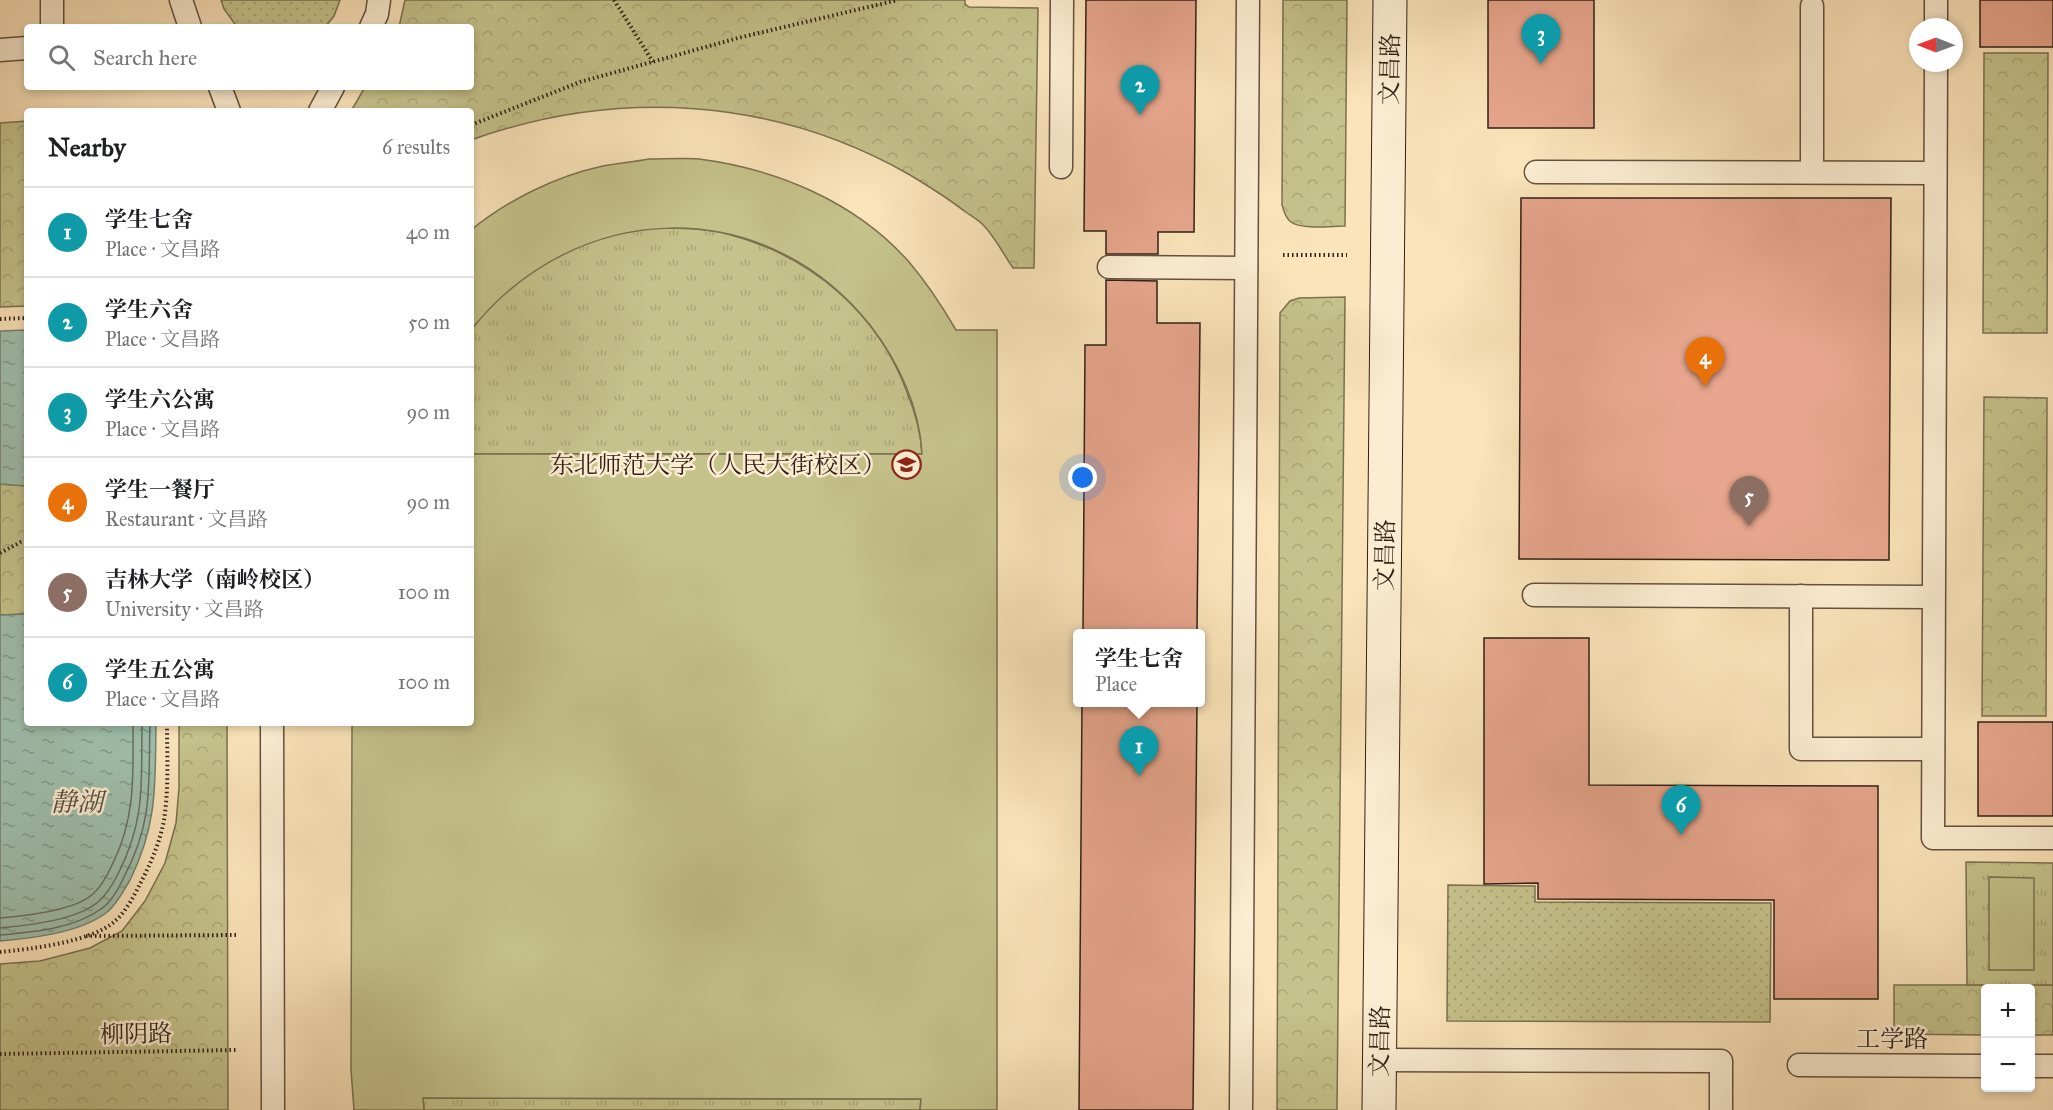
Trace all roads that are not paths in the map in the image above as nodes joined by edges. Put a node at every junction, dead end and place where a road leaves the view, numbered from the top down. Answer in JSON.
{"nodes":[{"id":1,"x":52,"y":0,"type":"edge"},
{"id":2,"x":181,"y":0,"type":"edge"},
{"id":3,"x":379,"y":0,"type":"edge"},
{"id":4,"x":1062,"y":0,"type":"edge"},
{"id":5,"x":1248,"y":0,"type":"edge"},
{"id":6,"x":1390,"y":0,"type":"edge"},
{"id":7,"x":1936,"y":0,"type":"edge"},
{"id":8,"x":1812,"y":6,"type":"dead end"},
{"id":9,"x":1936,"y":18,"type":"edge"},
{"id":10,"x":52,"y":24,"type":"edge"},
{"id":11,"x":189,"y":24,"type":"edge"},
{"id":12,"x":372,"y":24,"type":"edge"},
{"id":13,"x":24,"y":48,"type":"edge"},
{"id":14,"x":0,"y":50,"type":"edge"},
{"id":15,"x":1936,"y":72,"type":"edge"},
{"id":16,"x":221,"y":90,"type":"edge"},
{"id":17,"x":331,"y":90,"type":"edge"},
{"id":18,"x":228,"y":108,"type":"edge"},
{"id":19,"x":322,"y":108,"type":"edge"},
{"id":20,"x":1061,"y":167,"type":"dead end"},
{"id":21,"x":1536,"y":171,"type":"dead end"},
{"id":22,"x":1812,"y":172,"type":"junction"},
{"id":23,"x":1935,"y":173,"type":"junction"},
{"id":24,"x":1246,"y":261,"type":"junction"},
{"id":25,"x":1109,"y":267,"type":"dead end"},
{"id":26,"x":1534,"y":595,"type":"dead end"},
{"id":27,"x":1801,"y":596,"type":"junction"},
{"id":28,"x":1933,"y":597,"type":"junction"},
{"id":29,"x":272,"y":726,"type":"edge"},
{"id":30,"x":1933,"y":749,"type":"junction"},
{"id":31,"x":2053,"y":838,"type":"edge"},
{"id":32,"x":1380,"y":1060,"type":"junction"},
{"id":33,"x":1799,"y":1065,"type":"dead end"},
{"id":34,"x":1981,"y":1066,"type":"edge"},
{"id":35,"x":2035,"y":1066,"type":"edge"},
{"id":36,"x":2053,"y":1066,"type":"edge"},
{"id":37,"x":273,"y":1110,"type":"edge"},
{"id":38,"x":1241,"y":1110,"type":"edge"},
{"id":39,"x":1379,"y":1110,"type":"edge"},
{"id":40,"x":1721,"y":1110,"type":"edge"}],
"edges":[{"from":1,"to":10,"type":"lane"},
{"from":2,"to":11,"type":"lane"},
{"from":3,"to":12,"type":"lane"},
{"from":4,"to":20,"type":"lane"},
{"from":5,"to":24,"type":"lane"},
{"from":6,"to":32,"type":"street","name":"文昌路"},
{"from":7,"to":9,"type":"lane"},
{"from":8,"to":22,"type":"lane"},
{"from":13,"to":14,"type":"lane"},
{"from":15,"to":23,"type":"lane"},
{"from":16,"to":18,"type":"lane"},
{"from":17,"to":19,"type":"lane"},
{"from":21,"to":22,"type":"lane"},
{"from":22,"to":23,"type":"lane"},
{"from":23,"to":28,"type":"lane"},
{"from":24,"to":25,"type":"lane"},
{"from":24,"to":38,"type":"lane"},
{"from":26,"to":27,"type":"lane"},
{"from":27,"to":28,"type":"lane"},
{"from":27,"to":30,"type":"lane"},
{"from":28,"to":30,"type":"lane"},
{"from":29,"to":37,"type":"lane"},
{"from":30,"to":31,"type":"lane"},
{"from":32,"to":39,"type":"street","name":"文昌路"},
{"from":32,"to":40,"type":"lane"},
{"from":33,"to":34,"type":"lane","name":"工学路"},
{"from":35,"to":36,"type":"lane"}]}
